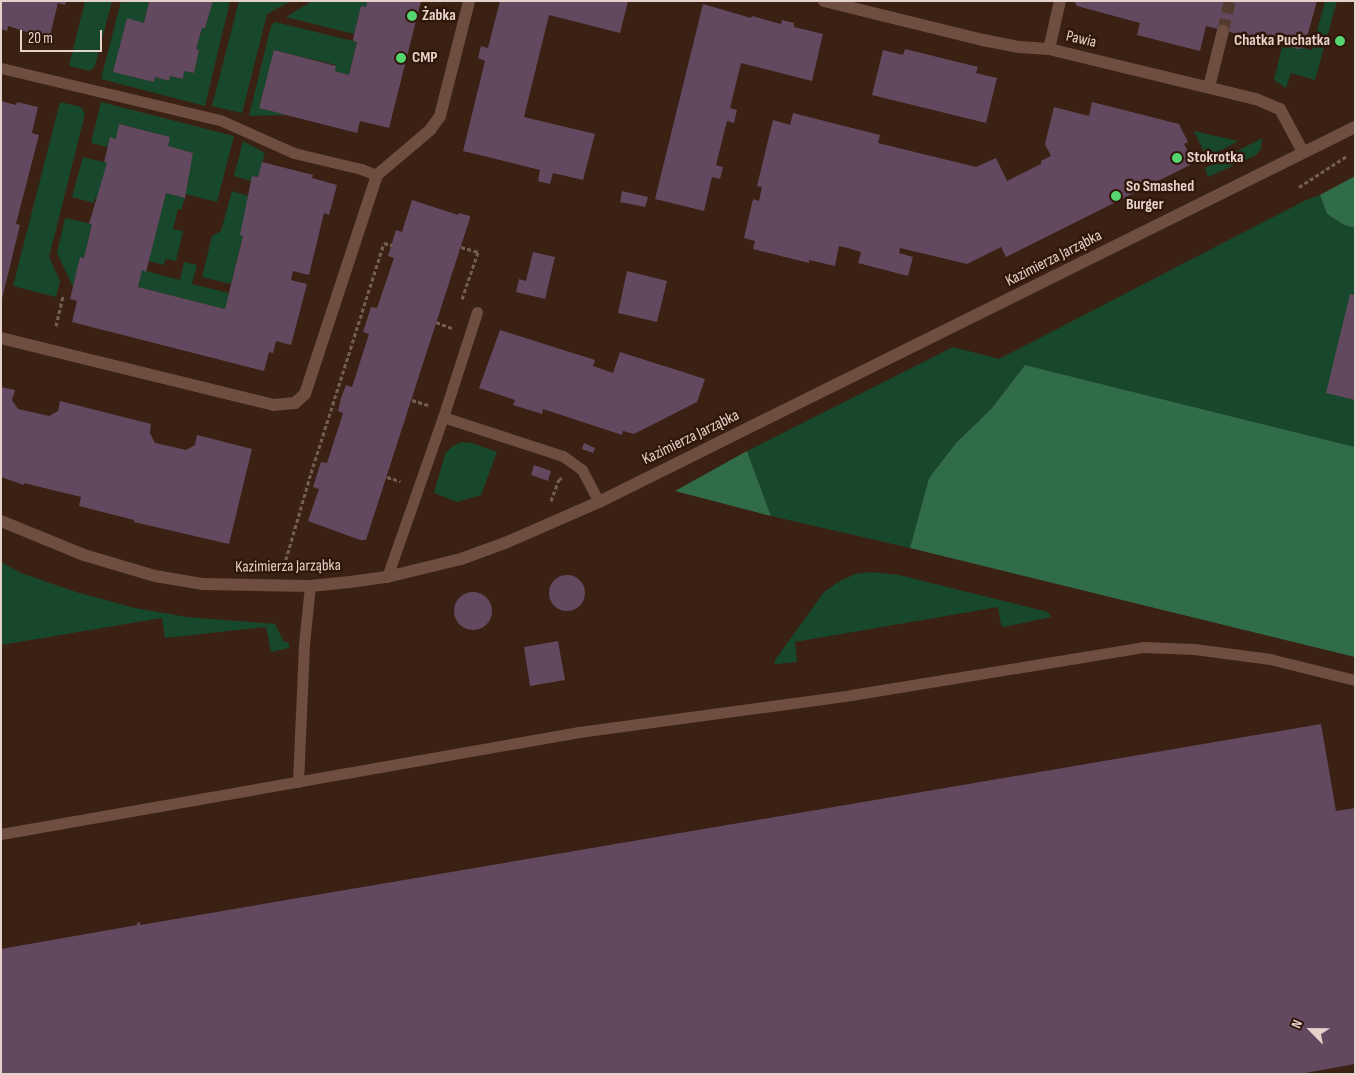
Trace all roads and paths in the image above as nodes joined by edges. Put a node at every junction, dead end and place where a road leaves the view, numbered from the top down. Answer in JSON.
{"nodes":[{"id":1,"x":469,"y":1,"type":"edge"},
{"id":2,"x":824,"y":1,"type":"edge"},
{"id":3,"x":1060,"y":1,"type":"edge"},
{"id":4,"x":1223,"y":31,"type":"tunnel mouth"},
{"id":5,"x":1049,"y":49,"type":"junction"},
{"id":6,"x":1,"y":68,"type":"edge"},
{"id":7,"x":1209,"y":87,"type":"junction"},
{"id":8,"x":1355,"y":127,"type":"edge"},
{"id":9,"x":1355,"y":151,"type":"edge"},
{"id":10,"x":1303,"y":152,"type":"junction"},
{"id":11,"x":377,"y":175,"type":"junction"},
{"id":12,"x":1299,"y":187,"type":"dead end"},
{"id":13,"x":392,"y":245,"type":"dead end"},
{"id":14,"x":461,"y":247,"type":"dead end"},
{"id":15,"x":63,"y":296,"type":"dead end"},
{"id":16,"x":459,"y":309,"type":"dead end"},
{"id":17,"x":477,"y":312,"type":"dead end"},
{"id":18,"x":360,"y":320,"type":"junction"},
{"id":19,"x":366,"y":322,"type":"dead end"},
{"id":20,"x":436,"y":322,"type":"dead end"},
{"id":21,"x":56,"y":326,"type":"dead end"},
{"id":22,"x":450,"y":336,"type":"dead end"},
{"id":23,"x":1,"y":338,"type":"edge"},
{"id":24,"x":336,"y":396,"type":"junction"},
{"id":25,"x":431,"y":396,"type":"dead end"},
{"id":26,"x":342,"y":398,"type":"dead end"},
{"id":27,"x":412,"y":400,"type":"dead end"},
{"id":28,"x":428,"y":405,"type":"junction"},
{"id":29,"x":425,"y":414,"type":"dead end"},
{"id":30,"x":444,"y":417,"type":"junction"},
{"id":31,"x":582,"y":470,"type":"junction"},
{"id":32,"x":311,"y":473,"type":"junction"},
{"id":33,"x":406,"y":474,"type":"dead end"},
{"id":34,"x":317,"y":475,"type":"dead end"},
{"id":35,"x":387,"y":477,"type":"dead end"},
{"id":36,"x":599,"y":502,"type":"junction"},
{"id":37,"x":549,"y":507,"type":"dead end"},
{"id":38,"x":1,"y":520,"type":"edge"},
{"id":39,"x":293,"y":568,"type":"dead end"},
{"id":40,"x":387,"y":577,"type":"junction"},
{"id":41,"x":310,"y":586,"type":"junction"},
{"id":42,"x":1355,"y":680,"type":"edge"},
{"id":43,"x":298,"y":782,"type":"junction"},
{"id":44,"x":1,"y":834,"type":"edge"}],
"edges":[{"from":1,"to":11,"type":"street"},
{"from":2,"to":5,"type":"street","name":"Pawia"},
{"from":3,"to":5,"type":"street"},
{"from":4,"to":7,"type":"street"},
{"from":5,"to":7,"type":"street","name":"Pawia"},
{"from":6,"to":11,"type":"lane"},
{"from":7,"to":10,"type":"street","name":"Pawia"},
{"from":8,"to":10,"type":"street","name":"Kazimierza Jarząbka"},
{"from":9,"to":12,"type":"path"},
{"from":10,"to":36,"type":"street","name":"Kazimierza Jarząbka"},
{"from":11,"to":23,"type":"street"},
{"from":13,"to":18,"type":"path"},
{"from":14,"to":16,"type":"path"},
{"from":15,"to":21,"type":"path"},
{"from":17,"to":30,"type":"lane"},
{"from":18,"to":19,"type":"path"},
{"from":18,"to":24,"type":"path"},
{"from":20,"to":22,"type":"path"},
{"from":24,"to":26,"type":"path"},
{"from":24,"to":32,"type":"path"},
{"from":25,"to":28,"type":"path"},
{"from":27,"to":28,"type":"path"},
{"from":28,"to":29,"type":"path"},
{"from":30,"to":31,"type":"lane"},
{"from":30,"to":40,"type":"lane"},
{"from":31,"to":36,"type":"lane"},
{"from":31,"to":37,"type":"path"},
{"from":32,"to":34,"type":"path"},
{"from":32,"to":39,"type":"path"},
{"from":33,"to":35,"type":"path"},
{"from":36,"to":40,"type":"street","name":"Kazimierza Jarząbka"},
{"from":38,"to":41,"type":"street","name":"Kazimierza Jarząbka"},
{"from":40,"to":41,"type":"street","name":"Kazimierza Jarząbka"},
{"from":41,"to":43,"type":"lane"},
{"from":42,"to":43,"type":"lane"},
{"from":43,"to":44,"type":"lane"}]}
